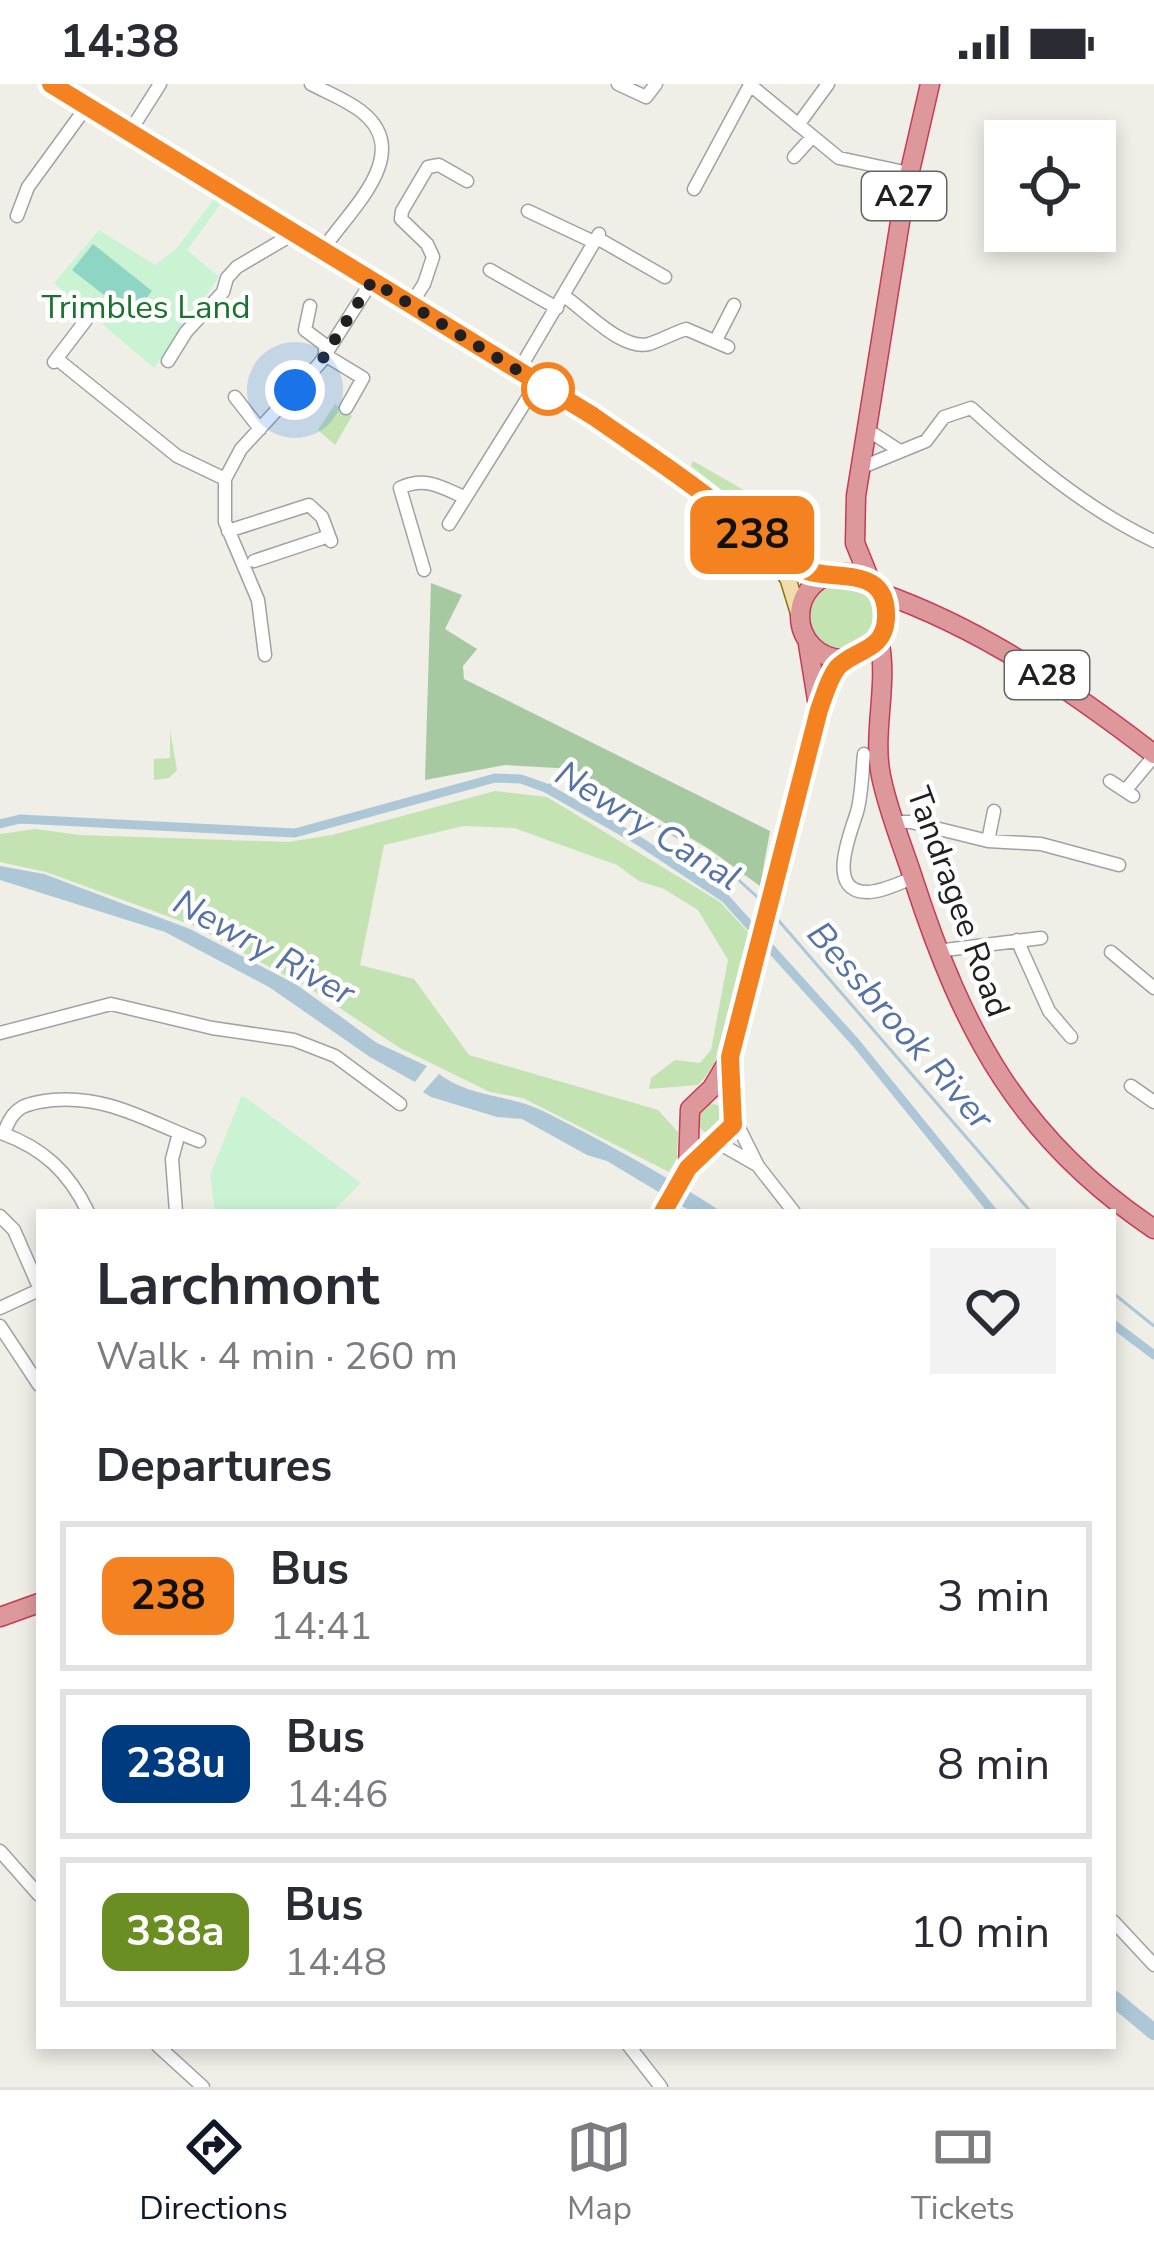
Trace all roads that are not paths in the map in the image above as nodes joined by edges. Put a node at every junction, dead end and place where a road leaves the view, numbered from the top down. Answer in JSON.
{"nodes":[{"id":1,"x":51,"y":84,"type":"edge"},
{"id":2,"x":311,"y":84,"type":"edge"},
{"id":3,"x":618,"y":84,"type":"edge"},
{"id":4,"x":656,"y":84,"type":"edge"},
{"id":5,"x":828,"y":84,"type":"edge"},
{"id":6,"x":930,"y":84,"type":"edge"},
{"id":7,"x":750,"y":85,"type":"edge"},
{"id":8,"x":154,"y":86,"type":"edge"},
{"id":9,"x":87,"y":106,"type":"junction"},
{"id":10,"x":798,"y":125,"type":"junction"},
{"id":11,"x":129,"y":133,"type":"junction"},
{"id":12,"x":812,"y":137,"type":"junction"},
{"id":13,"x":794,"y":157,"type":"dead end"},
{"id":14,"x":909,"y":173,"type":"junction"},
{"id":15,"x":467,"y":181,"type":"dead end"},
{"id":16,"x":694,"y":189,"type":"dead end"},
{"id":17,"x":528,"y":211,"type":"dead end"},
{"id":18,"x":23,"y":213,"type":"dead end"},
{"id":19,"x":293,"y":234,"type":"junction"},
{"id":20,"x":597,"y":238,"type":"junction"},
{"id":21,"x":322,"y":250,"type":"junction"},
{"id":22,"x":490,"y":270,"type":"dead end"},
{"id":23,"x":665,"y":277,"type":"dead end"},
{"id":24,"x":372,"y":281,"type":"junction"},
{"id":25,"x":560,"y":302,"type":"junction"},
{"id":26,"x":411,"y":304,"type":"junction"},
{"id":27,"x":734,"y":305,"type":"dead end"},
{"id":28,"x":310,"y":306,"type":"dead end"},
{"id":29,"x":86,"y":320,"type":"dead end"},
{"id":30,"x":325,"y":355,"type":"junction"},
{"id":31,"x":168,"y":361,"type":"dead end"},
{"id":32,"x":519,"y":370,"type":"junction"},
{"id":33,"x":537,"y":383,"type":"junction"},
{"id":34,"x":235,"y":397,"type":"dead end"},
{"id":35,"x":346,"y":408,"type":"dead end"},
{"id":36,"x":260,"y":429,"type":"junction"},
{"id":37,"x":866,"y":429,"type":"junction"},
{"id":38,"x":900,"y":452,"type":"junction"},
{"id":39,"x":860,"y":469,"type":"junction"},
{"id":40,"x":225,"y":479,"type":"junction"},
{"id":41,"x":464,"y":497,"type":"junction"},
{"id":42,"x":449,"y":524,"type":"dead end"},
{"id":43,"x":228,"y":531,"type":"junction"},
{"id":44,"x":1154,"y":541,"type":"edge"},
{"id":45,"x":855,"y":543,"type":"junction"},
{"id":46,"x":764,"y":545,"type":"junction"},
{"id":47,"x":254,"y":561,"type":"dead end"},
{"id":48,"x":424,"y":570,"type":"dead end"},
{"id":49,"x":829,"y":576,"type":"junction"},
{"id":50,"x":875,"y":588,"type":"junction"},
{"id":51,"x":929,"y":615,"type":"junction"},
{"id":52,"x":800,"y":618,"type":"junction"},
{"id":53,"x":882,"y":634,"type":"junction"},
{"id":54,"x":807,"y":640,"type":"junction"},
{"id":55,"x":266,"y":655,"type":"dead end"},
{"id":56,"x":855,"y":657,"type":"junction"},
{"id":57,"x":882,"y":668,"type":"junction"},
{"id":58,"x":819,"y":710,"type":"junction"},
{"id":59,"x":864,"y":754,"type":"dead end"},
{"id":60,"x":1154,"y":755,"type":"edge"},
{"id":61,"x":1110,"y":781,"type":"dead end"},
{"id":62,"x":994,"y":811,"type":"dead end"},
{"id":63,"x":896,"y":822,"type":"junction"},
{"id":64,"x":988,"y":841,"type":"junction"},
{"id":65,"x":1119,"y":865,"type":"dead end"},
{"id":66,"x":914,"y":878,"type":"junction"},
{"id":67,"x":1041,"y":938,"type":"dead end"},
{"id":68,"x":1017,"y":940,"type":"junction"},
{"id":69,"x":937,"y":951,"type":"junction"},
{"id":70,"x":1111,"y":952,"type":"dead end"},
{"id":71,"x":1154,"y":988,"type":"edge"},
{"id":72,"x":0,"y":1033,"type":"edge"},
{"id":73,"x":1072,"y":1037,"type":"dead end"},
{"id":74,"x":730,"y":1057,"type":"junction"},
{"id":75,"x":1131,"y":1086,"type":"dead end"},
{"id":76,"x":706,"y":1096,"type":"junction"},
{"id":77,"x":1154,"y":1102,"type":"edge"},
{"id":78,"x":400,"y":1104,"type":"dead end"},
{"id":79,"x":732,"y":1112,"type":"junction"},
{"id":80,"x":691,"y":1129,"type":"junction"},
{"id":81,"x":179,"y":1133,"type":"junction"},
{"id":82,"x":2,"y":1134,"type":"edge"},
{"id":83,"x":199,"y":1141,"type":"dead end"},
{"id":84,"x":715,"y":1142,"type":"junction"},
{"id":85,"x":758,"y":1166,"type":"junction"},
{"id":86,"x":685,"y":1173,"type":"junction"},
{"id":87,"x":86,"y":1209,"type":"edge"},
{"id":88,"x":176,"y":1209,"type":"edge"},
{"id":89,"x":665,"y":1209,"type":"edge"},
{"id":90,"x":792,"y":1209,"type":"edge"},
{"id":91,"x":0,"y":1216,"type":"edge"},
{"id":92,"x":1154,"y":1229,"type":"edge"},
{"id":93,"x":36,"y":1281,"type":"edge"},
{"id":94,"x":36,"y":1290,"type":"edge"},
{"id":95,"x":0,"y":1308,"type":"edge"},
{"id":96,"x":0,"y":1326,"type":"edge"},
{"id":97,"x":36,"y":1380,"type":"edge"},
{"id":98,"x":36,"y":1604,"type":"edge"},
{"id":99,"x":0,"y":1617,"type":"edge"},
{"id":100,"x":0,"y":1851,"type":"edge"},
{"id":101,"x":36,"y":1892,"type":"edge"},
{"id":102,"x":1116,"y":1924,"type":"edge"},
{"id":103,"x":1154,"y":1965,"type":"edge"},
{"id":104,"x":161,"y":2049,"type":"edge"},
{"id":105,"x":631,"y":2049,"type":"edge"},
{"id":106,"x":203,"y":2087,"type":"edge"},
{"id":107,"x":662,"y":2087,"type":"edge"}],
"edges":[{"from":1,"to":9,"type":"main road"},
{"from":2,"to":21,"type":"street"},
{"from":3,"to":4,"type":"street"},
{"from":5,"to":10,"type":"street"},
{"from":6,"to":14,"type":"highway","number":"A27"},
{"from":7,"to":10,"type":"street"},
{"from":7,"to":16,"type":"street"},
{"from":8,"to":11,"type":"street"},
{"from":9,"to":11,"type":"main road"},
{"from":9,"to":18,"type":"street"},
{"from":10,"to":12,"type":"street"},
{"from":11,"to":19,"type":"main road"},
{"from":12,"to":13,"type":"street"},
{"from":12,"to":14,"type":"street"},
{"from":14,"to":37,"type":"highway","number":"A27"},
{"from":15,"to":26,"type":"street"},
{"from":17,"to":20,"type":"street"},
{"from":19,"to":21,"type":"main road"},
{"from":19,"to":31,"type":"street"},
{"from":20,"to":23,"type":"street"},
{"from":20,"to":25,"type":"street"},
{"from":21,"to":24,"type":"main road"},
{"from":22,"to":25,"type":"street"},
{"from":24,"to":26,"type":"main road"},
{"from":24,"to":30,"type":"street"},
{"from":25,"to":27,"type":"street"},
{"from":25,"to":32,"type":"street"},
{"from":26,"to":32,"type":"main road"},
{"from":28,"to":30,"type":"street"},
{"from":29,"to":40,"type":"street"},
{"from":30,"to":35,"type":"street"},
{"from":30,"to":36,"type":"street"},
{"from":32,"to":33,"type":"main road"},
{"from":33,"to":41,"type":"street"},
{"from":33,"to":46,"type":"main road"},
{"from":34,"to":36,"type":"street"},
{"from":36,"to":40,"type":"street"},
{"from":37,"to":38,"type":"street"},
{"from":37,"to":39,"type":"highway","number":"A27"},
{"from":38,"to":39,"type":"street"},
{"from":38,"to":44,"type":"street"},
{"from":39,"to":45,"type":"highway","number":"A27"},
{"from":40,"to":43,"type":"street"},
{"from":41,"to":42,"type":"street"},
{"from":41,"to":48,"type":"street"},
{"from":43,"to":47,"type":"street"},
{"from":43,"to":55,"type":"street"},
{"from":45,"to":49,"type":"highway"},
{"from":45,"to":50,"type":"highway","number":"A27"},
{"from":46,"to":49,"type":"main road"},
{"from":46,"to":52,"type":"main road"},
{"from":49,"to":50,"type":"highway","number":"A28"},
{"from":49,"to":52,"type":"highway"},
{"from":50,"to":51,"type":"highway","number":"A28"},
{"from":50,"to":53,"type":"highway"},
{"from":51,"to":53,"type":"highway"},
{"from":51,"to":60,"type":"highway","number":"A28"},
{"from":52,"to":54,"type":"highway"},
{"from":53,"to":56,"type":"highway"},
{"from":53,"to":57,"type":"highway","name":"Tandragee Road"},
{"from":54,"to":56,"type":"highway"},
{"from":54,"to":58,"type":"highway"},
{"from":56,"to":57,"type":"highway"},
{"from":56,"to":58,"type":"highway"},
{"from":57,"to":63,"type":"highway","name":"Tandragee Road"},
{"from":58,"to":74,"type":"highway"},
{"from":59,"to":66,"type":"street"},
{"from":60,"to":61,"type":"street"},
{"from":62,"to":64,"type":"street"},
{"from":63,"to":64,"type":"street"},
{"from":63,"to":66,"type":"highway","name":"Tandragee Road"},
{"from":64,"to":65,"type":"street"},
{"from":66,"to":69,"type":"highway","name":"Tandragee Road"},
{"from":67,"to":68,"type":"street"},
{"from":68,"to":69,"type":"street"},
{"from":68,"to":73,"type":"street"},
{"from":69,"to":92,"type":"highway","name":"Tandragee Road"},
{"from":70,"to":71,"type":"street"},
{"from":72,"to":78,"type":"street"},
{"from":74,"to":76,"type":"highway"},
{"from":74,"to":79,"type":"highway"},
{"from":75,"to":77,"type":"street"},
{"from":76,"to":79,"type":"highway"},
{"from":76,"to":80,"type":"highway"},
{"from":79,"to":84,"type":"highway"},
{"from":79,"to":85,"type":"street"},
{"from":80,"to":84,"type":"highway"},
{"from":80,"to":86,"type":"highway"},
{"from":81,"to":82,"type":"street"},
{"from":81,"to":83,"type":"street"},
{"from":81,"to":88,"type":"street"},
{"from":82,"to":87,"type":"street"},
{"from":84,"to":85,"type":"street"},
{"from":84,"to":86,"type":"highway"},
{"from":85,"to":90,"type":"street"},
{"from":86,"to":89,"type":"highway"},
{"from":91,"to":93,"type":"street"},
{"from":94,"to":95,"type":"street"},
{"from":96,"to":97,"type":"street"},
{"from":98,"to":99,"type":"highway"},
{"from":100,"to":101,"type":"street"},
{"from":102,"to":103,"type":"street"},
{"from":104,"to":106,"type":"street"},
{"from":105,"to":107,"type":"street"}]}
